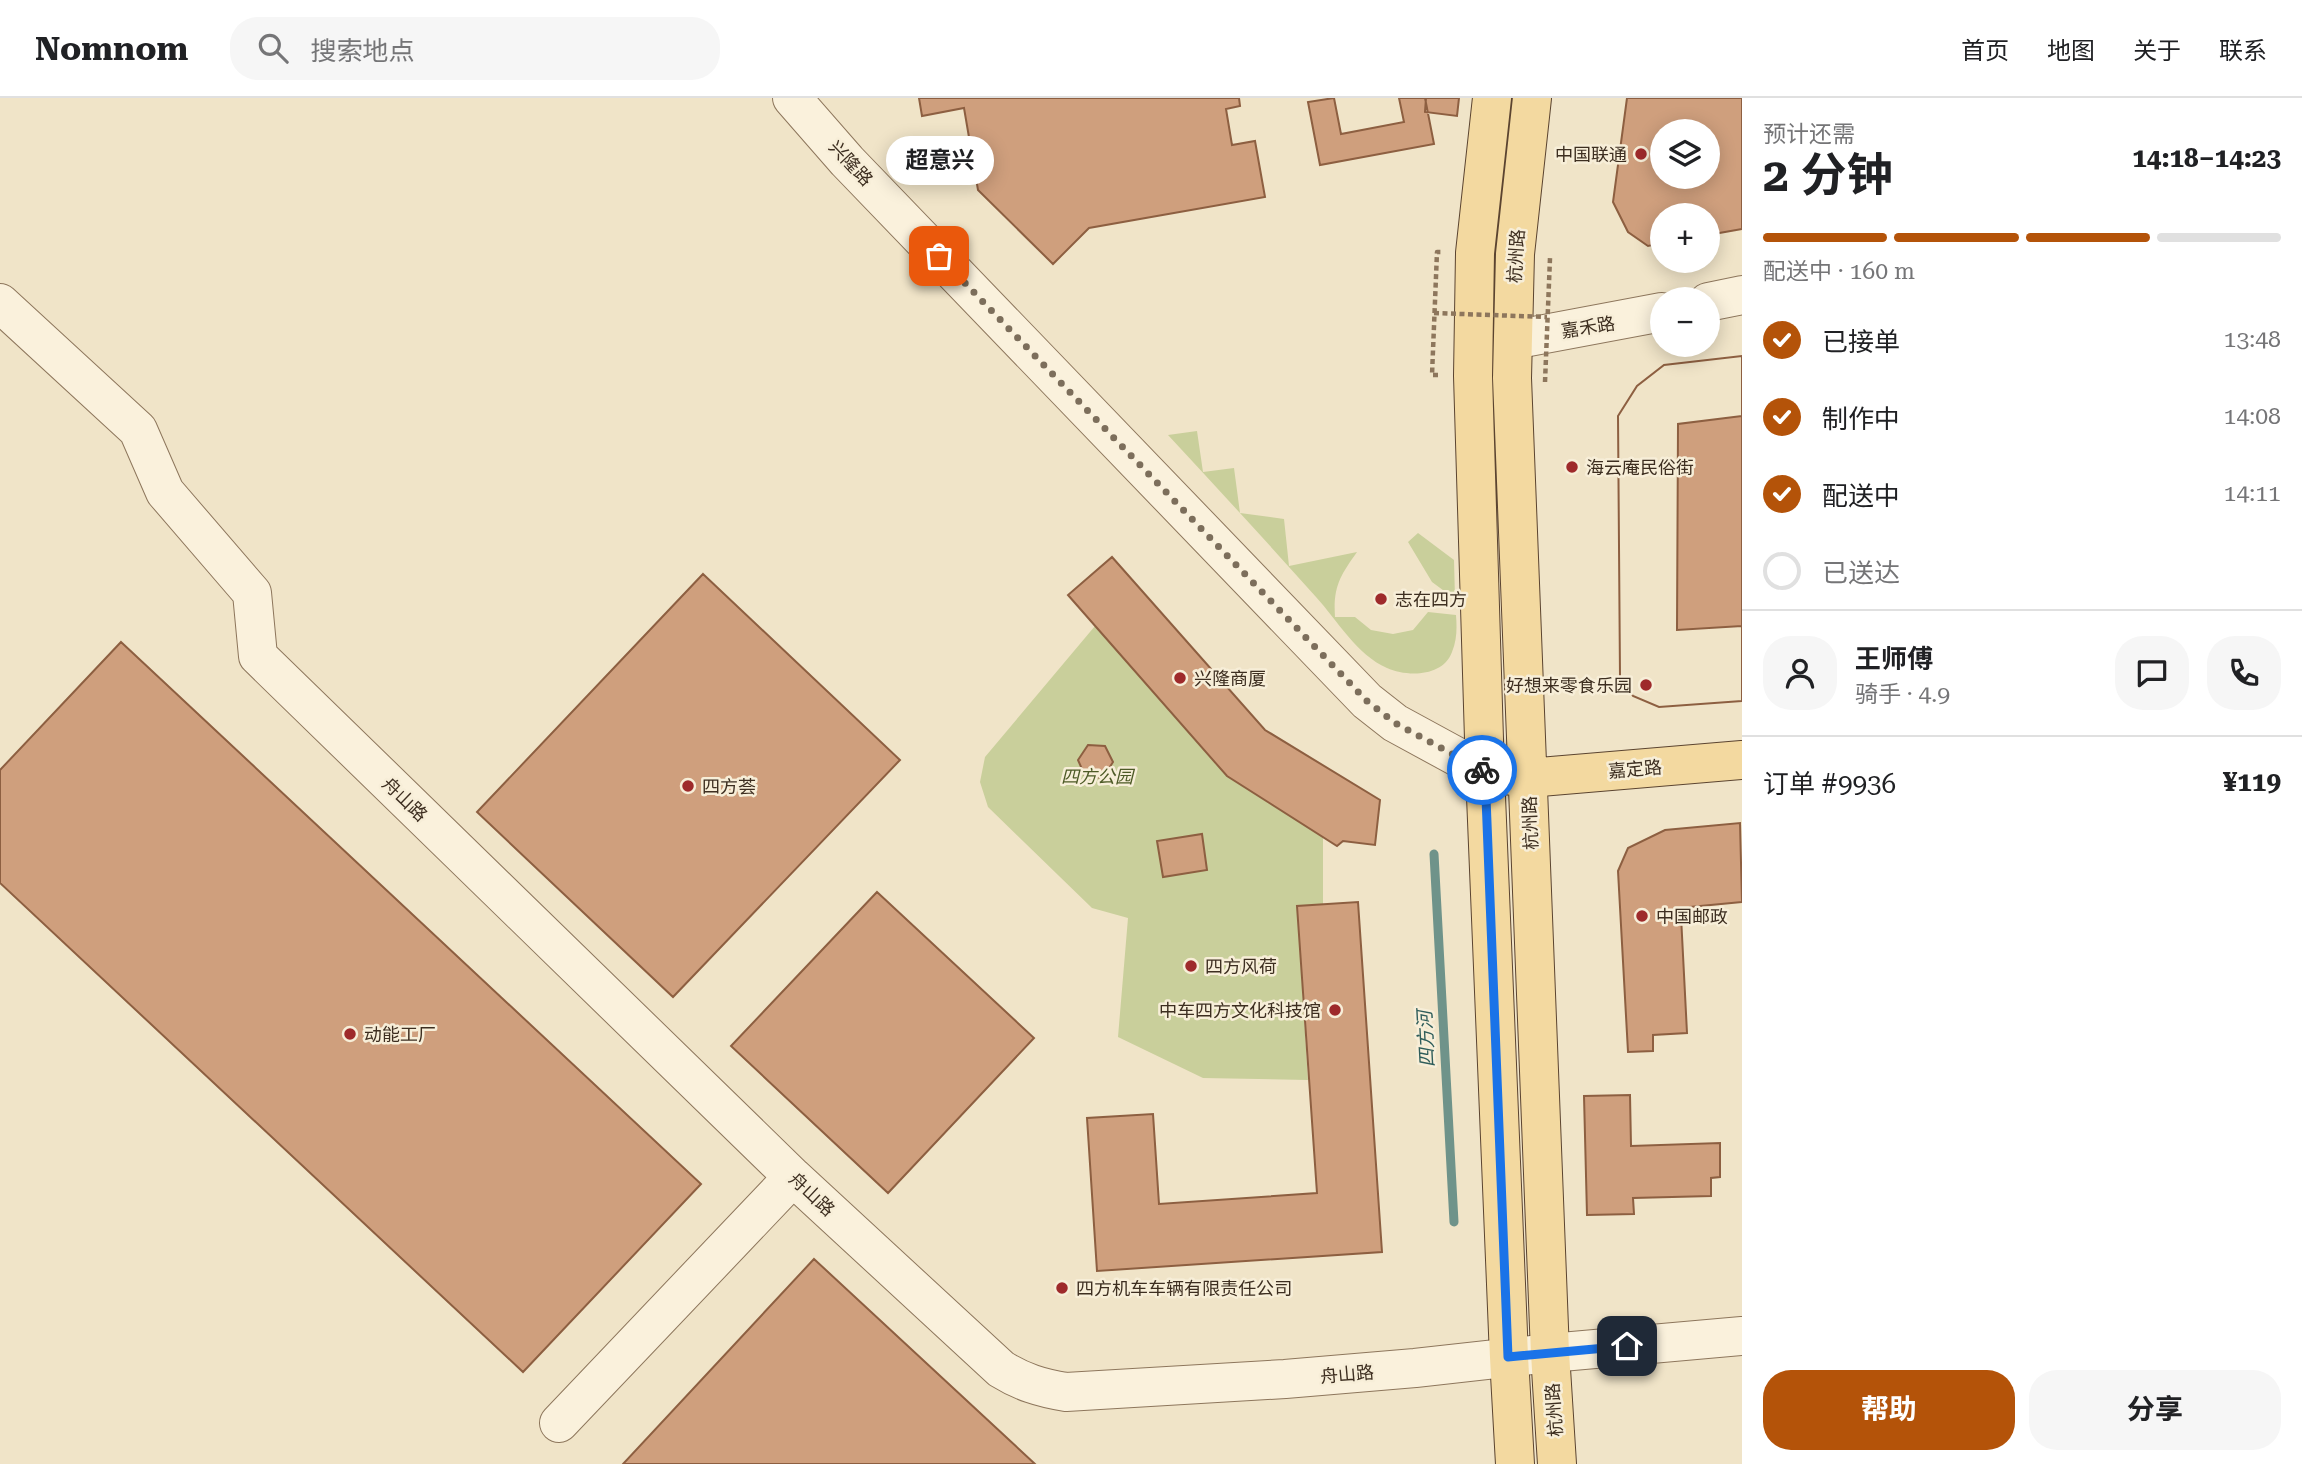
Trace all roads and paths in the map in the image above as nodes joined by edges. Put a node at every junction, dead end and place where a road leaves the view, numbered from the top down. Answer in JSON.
{"nodes":[{"id":1,"x":792,"y":98,"type":"edge"},
{"id":2,"x":1492,"y":98,"type":"edge"},
{"id":3,"x":1532,"y":98,"type":"edge"},
{"id":4,"x":1437,"y":252,"type":"dead end"},
{"id":5,"x":1550,"y":258,"type":"dead end"},
{"id":6,"x":1742,"y":295,"type":"edge"},
{"id":7,"x":1720,"y":300,"type":"edge"},
{"id":8,"x":0,"y":303,"type":"edge"},
{"id":9,"x":1434,"y":313,"type":"junction"},
{"id":10,"x":1650,"y":315,"type":"edge"},
{"id":11,"x":1547,"y":317,"type":"junction"},
{"id":12,"x":1513,"y":340,"type":"junction"},
{"id":13,"x":1432,"y":375,"type":"dead end"},
{"id":14,"x":1545,"y":382,"type":"dead end"},
{"id":15,"x":1742,"y":760,"type":"edge"},
{"id":16,"x":1485,"y":772,"type":"junction"},
{"id":17,"x":1528,"y":778,"type":"junction"},
{"id":18,"x":793,"y":1177,"type":"junction"},
{"id":19,"x":1738,"y":1339,"type":"edge"},
{"id":20,"x":1550,"y":1353,"type":"junction"},
{"id":21,"x":1508,"y":1357,"type":"junction"},
{"id":22,"x":559,"y":1423,"type":"dead end"},
{"id":23,"x":1515,"y":1464,"type":"edge"},
{"id":24,"x":1558,"y":1464,"type":"edge"}],
"edges":[{"from":1,"to":16,"type":"street","name":"兴隆路"},
{"from":2,"to":16,"type":"main road"},
{"from":3,"to":12,"type":"main road","name":"杭州路"},
{"from":4,"to":9,"type":"path"},
{"from":5,"to":11,"type":"path","bridge":true},
{"from":6,"to":7,"type":"street"},
{"from":8,"to":18,"type":"street","name":"舟山路"},
{"from":9,"to":11,"type":"path","bridge":true},
{"from":9,"to":13,"type":"path"},
{"from":10,"to":12,"type":"street","name":"嘉禾路"},
{"from":11,"to":14,"type":"path","bridge":true},
{"from":12,"to":17,"type":"main road","name":"杭州路"},
{"from":15,"to":17,"type":"main road","name":"嘉定路"},
{"from":16,"to":17,"type":"main road","name":"兴隆路"},
{"from":16,"to":21,"type":"main road"},
{"from":17,"to":20,"type":"main road","name":"杭州路"},
{"from":18,"to":21,"type":"street","name":"舟山路"},
{"from":18,"to":22,"type":"street"},
{"from":19,"to":20,"type":"street","name":"舟山路"},
{"from":20,"to":21,"type":"street","name":"舟山路"},
{"from":20,"to":24,"type":"main road","name":"杭州路"},
{"from":21,"to":23,"type":"main road"}]}
